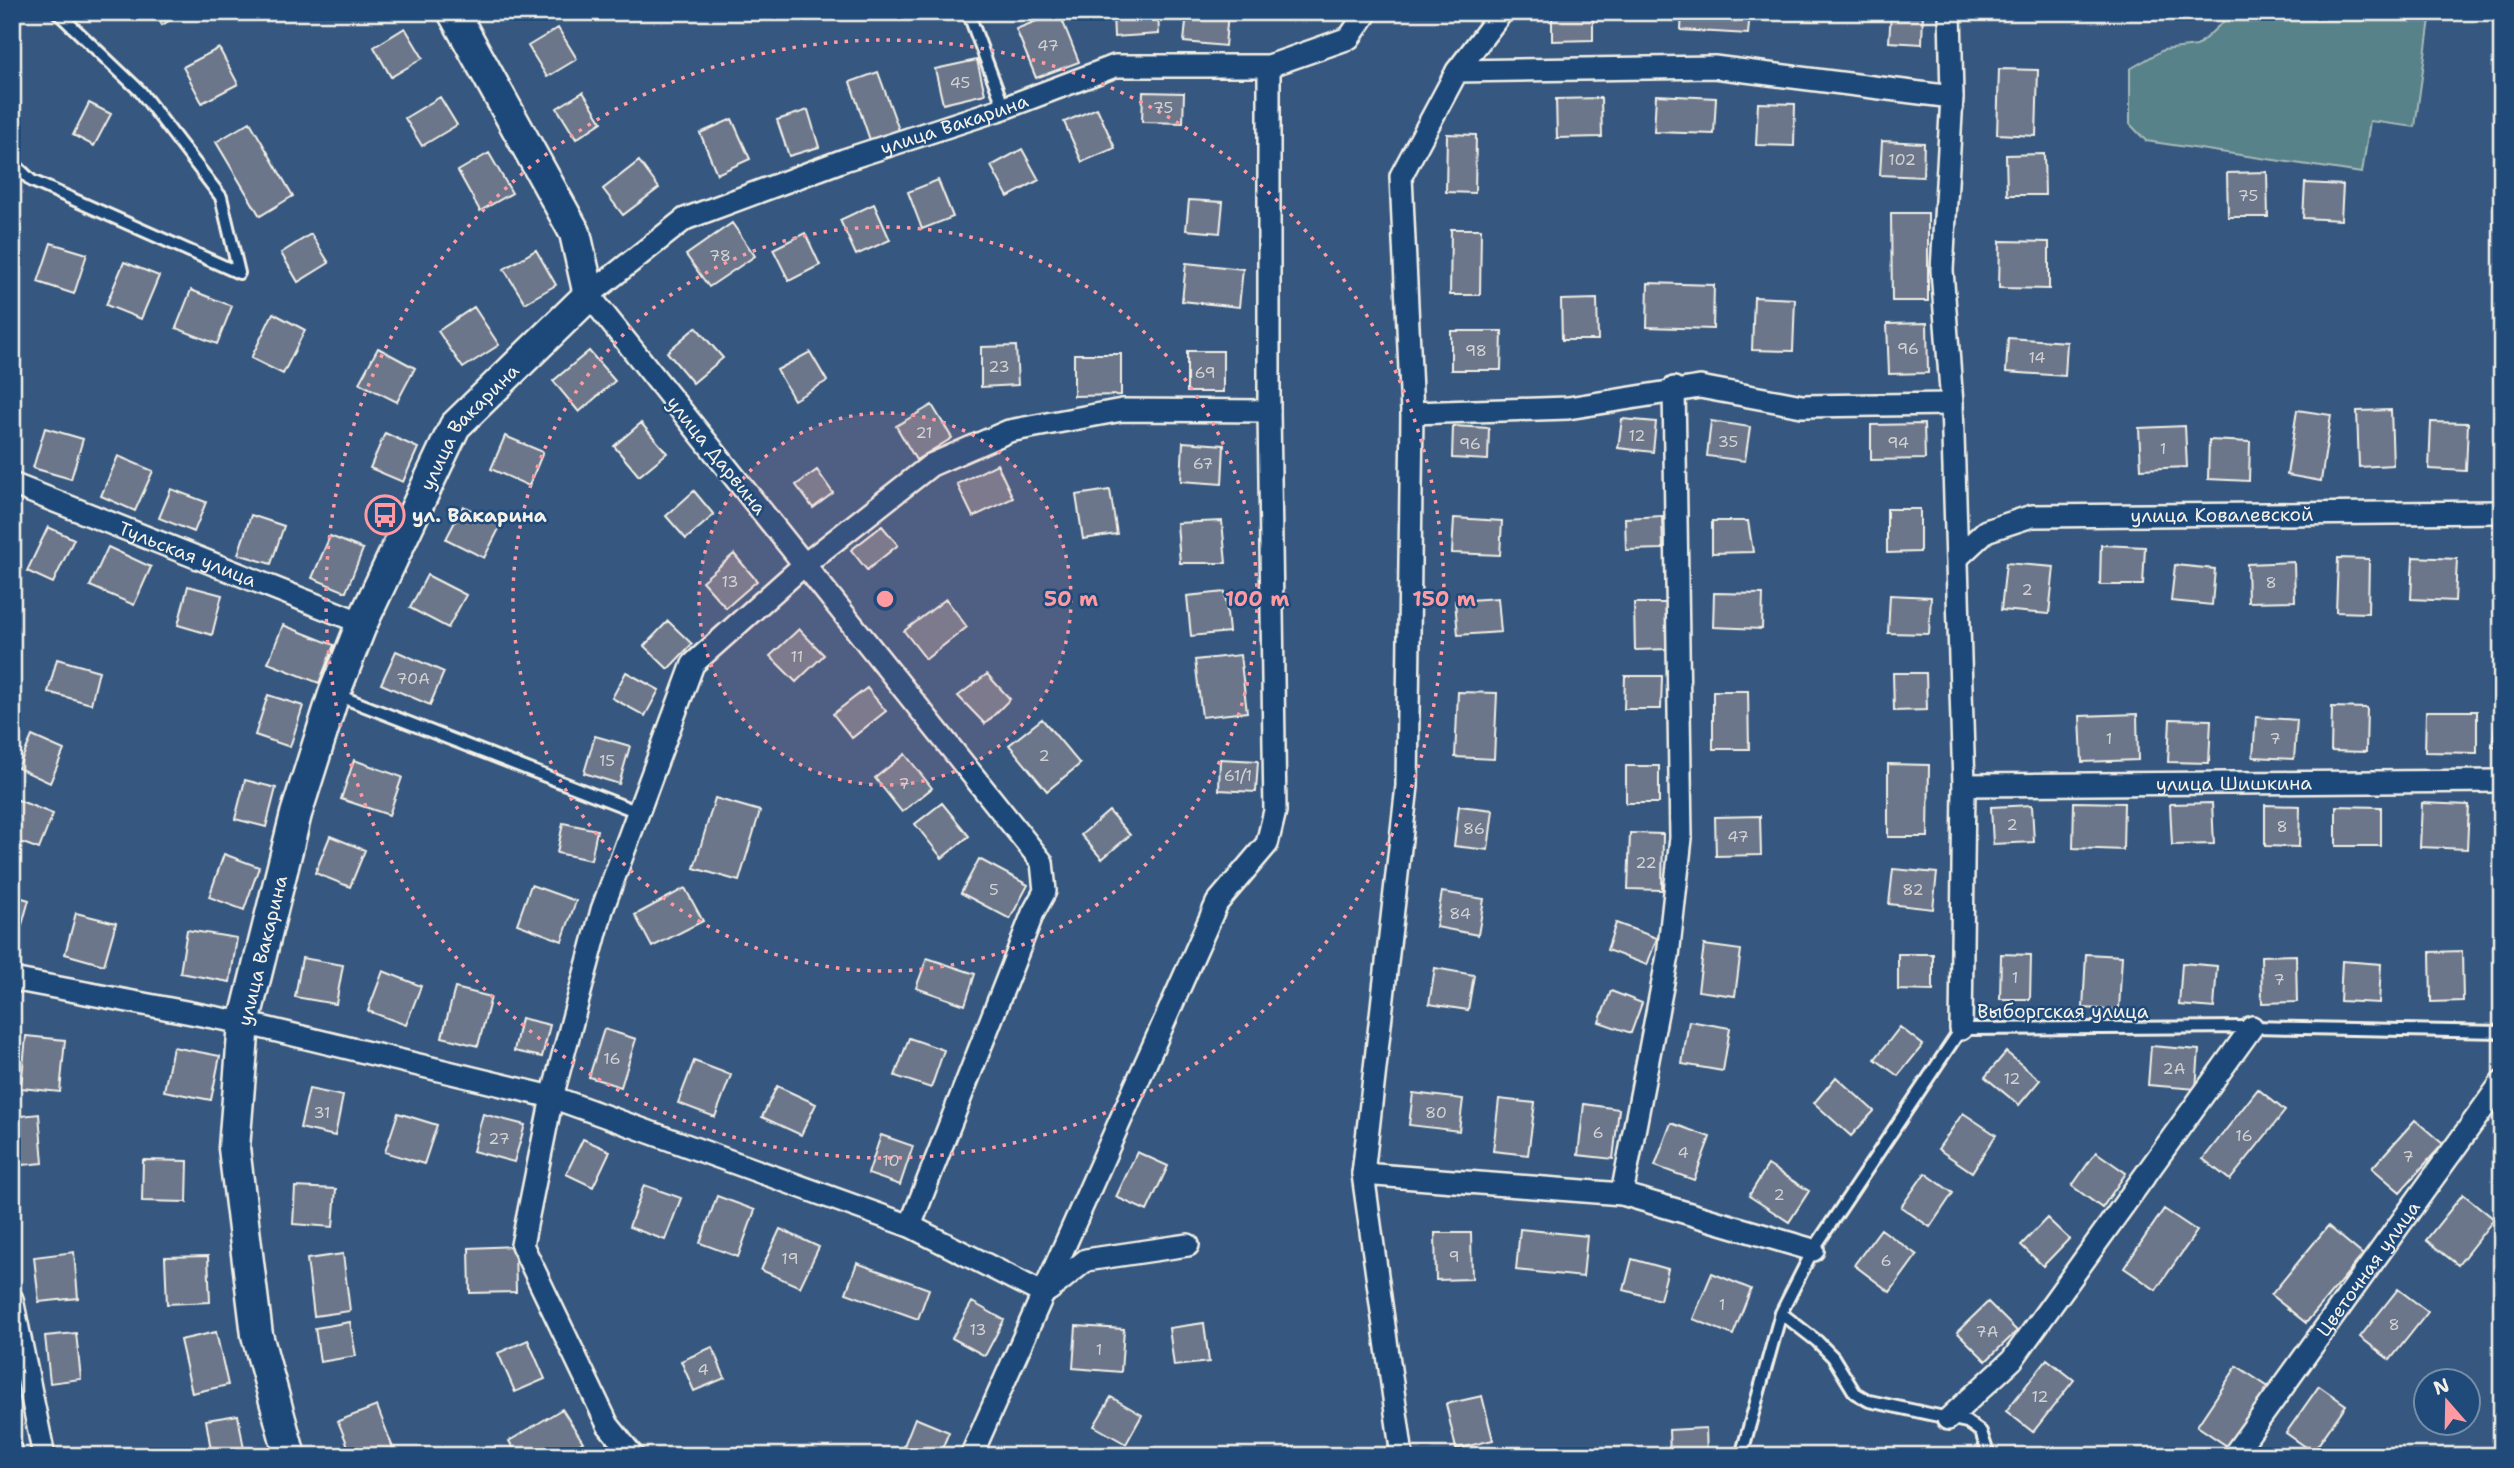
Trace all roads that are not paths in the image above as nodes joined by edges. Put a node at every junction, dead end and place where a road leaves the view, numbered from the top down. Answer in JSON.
{"nodes":[{"id":1,"x":57,"y":12,"type":"edge"},
{"id":2,"x":453,"y":12,"type":"edge"},
{"id":3,"x":968,"y":12,"type":"edge"},
{"id":4,"x":1367,"y":12,"type":"edge"},
{"id":5,"x":1502,"y":12,"type":"edge"},
{"id":6,"x":1950,"y":12,"type":"edge"},
{"id":7,"x":1269,"y":66,"type":"junction"},
{"id":8,"x":1457,"y":71,"type":"junction"},
{"id":9,"x":1952,"y":97,"type":"junction"},
{"id":10,"x":1004,"y":108,"type":"junction"},
{"id":11,"x":12,"y":162,"type":"edge"},
{"id":12,"x":589,"y":295,"type":"junction"},
{"id":13,"x":1674,"y":388,"type":"junction"},
{"id":14,"x":1952,"y":404,"type":"junction"},
{"id":15,"x":1269,"y":411,"type":"junction"},
{"id":16,"x":1412,"y":413,"type":"junction"},
{"id":17,"x":12,"y":484,"type":"edge"},
{"id":18,"x":2502,"y":512,"type":"edge"},
{"id":19,"x":1957,"y":558,"type":"junction"},
{"id":20,"x":805,"y":564,"type":"junction"},
{"id":21,"x":362,"y":623,"type":"junction"},
{"id":22,"x":334,"y":694,"type":"junction"},
{"id":23,"x":2502,"y":781,"type":"edge"},
{"id":24,"x":1964,"y":785,"type":"junction"},
{"id":25,"x":638,"y":812,"type":"junction"},
{"id":26,"x":12,"y":979,"type":"edge"},
{"id":27,"x":244,"y":1023,"type":"junction"},
{"id":28,"x":2252,"y":1027,"type":"junction"},
{"id":29,"x":1961,"y":1029,"type":"junction"},
{"id":30,"x":2502,"y":1032,"type":"edge"},
{"id":31,"x":2502,"y":1082,"type":"edge"},
{"id":32,"x":552,"y":1097,"type":"junction"},
{"id":33,"x":1363,"y":1174,"type":"junction"},
{"id":34,"x":1622,"y":1194,"type":"junction"},
{"id":35,"x":910,"y":1226,"type":"junction"},
{"id":36,"x":1188,"y":1245,"type":"dead end"},
{"id":37,"x":1812,"y":1250,"type":"junction"},
{"id":38,"x":1044,"y":1294,"type":"junction"},
{"id":39,"x":12,"y":1299,"type":"edge"},
{"id":40,"x":1782,"y":1313,"type":"junction"},
{"id":41,"x":1948,"y":1419,"type":"junction"},
{"id":42,"x":44,"y":1456,"type":"edge"},
{"id":43,"x":290,"y":1456,"type":"edge"},
{"id":44,"x":634,"y":1456,"type":"edge"},
{"id":45,"x":971,"y":1456,"type":"edge"},
{"id":46,"x":1402,"y":1456,"type":"edge"},
{"id":47,"x":1741,"y":1456,"type":"edge"},
{"id":48,"x":1989,"y":1456,"type":"edge"},
{"id":49,"x":2233,"y":1456,"type":"edge"}],
"edges":[{"from":1,"to":11,"type":"lane"},
{"from":2,"to":12,"type":"street","name":"улица Дарвина"},
{"from":3,"to":10,"type":"lane"},
{"from":4,"to":7,"type":"street","name":"улица Вакарина"},
{"from":5,"to":8,"type":"street"},
{"from":6,"to":9,"type":"street"},
{"from":7,"to":10,"type":"street","name":"улица Вакарина"},
{"from":7,"to":15,"type":"street"},
{"from":8,"to":9,"type":"street"},
{"from":8,"to":16,"type":"street"},
{"from":9,"to":14,"type":"street"},
{"from":10,"to":12,"type":"street","name":"улица Вакарина"},
{"from":12,"to":20,"type":"street","name":"улица Дарвина"},
{"from":12,"to":21,"type":"street","name":"улица Вакарина"},
{"from":13,"to":14,"type":"street"},
{"from":13,"to":16,"type":"street"},
{"from":13,"to":34,"type":"street"},
{"from":14,"to":19,"type":"street"},
{"from":15,"to":20,"type":"street"},
{"from":15,"to":38,"type":"street"},
{"from":16,"to":33,"type":"street"},
{"from":17,"to":21,"type":"street","name":"Тульская улица"},
{"from":18,"to":19,"type":"street","name":"улица Ковалевской"},
{"from":19,"to":24,"type":"street"},
{"from":20,"to":25,"type":"street"},
{"from":20,"to":35,"type":"street","name":"улица Дарвина"},
{"from":21,"to":22,"type":"street","name":"улица Вакарина"},
{"from":22,"to":25,"type":"lane"},
{"from":22,"to":27,"type":"street","name":"улица Вакарина"},
{"from":23,"to":24,"type":"street","name":"улица Шишкина"},
{"from":24,"to":29,"type":"street"},
{"from":25,"to":32,"type":"street"},
{"from":26,"to":27,"type":"street"},
{"from":27,"to":32,"type":"street"},
{"from":27,"to":43,"type":"street","name":"улица Вакарина"},
{"from":28,"to":29,"type":"lane","name":"Выборгская улица"},
{"from":28,"to":30,"type":"lane","name":"Выборгская улица"},
{"from":28,"to":41,"type":"street"},
{"from":29,"to":37,"type":"lane","name":"Выборгская улица"},
{"from":31,"to":49,"type":"street","name":"Цветочная улица"},
{"from":32,"to":35,"type":"street"},
{"from":32,"to":44,"type":"street"},
{"from":33,"to":34,"type":"street"},
{"from":33,"to":46,"type":"street"},
{"from":34,"to":37,"type":"street"},
{"from":35,"to":38,"type":"street"},
{"from":36,"to":38,"type":"street"},
{"from":37,"to":40,"type":"lane","name":"Выборгская улица"},
{"from":38,"to":45,"type":"street"},
{"from":39,"to":42,"type":"street"},
{"from":40,"to":41,"type":"lane"},
{"from":40,"to":47,"type":"lane","name":"Выборгская улица"},
{"from":41,"to":48,"type":"lane"}]}
